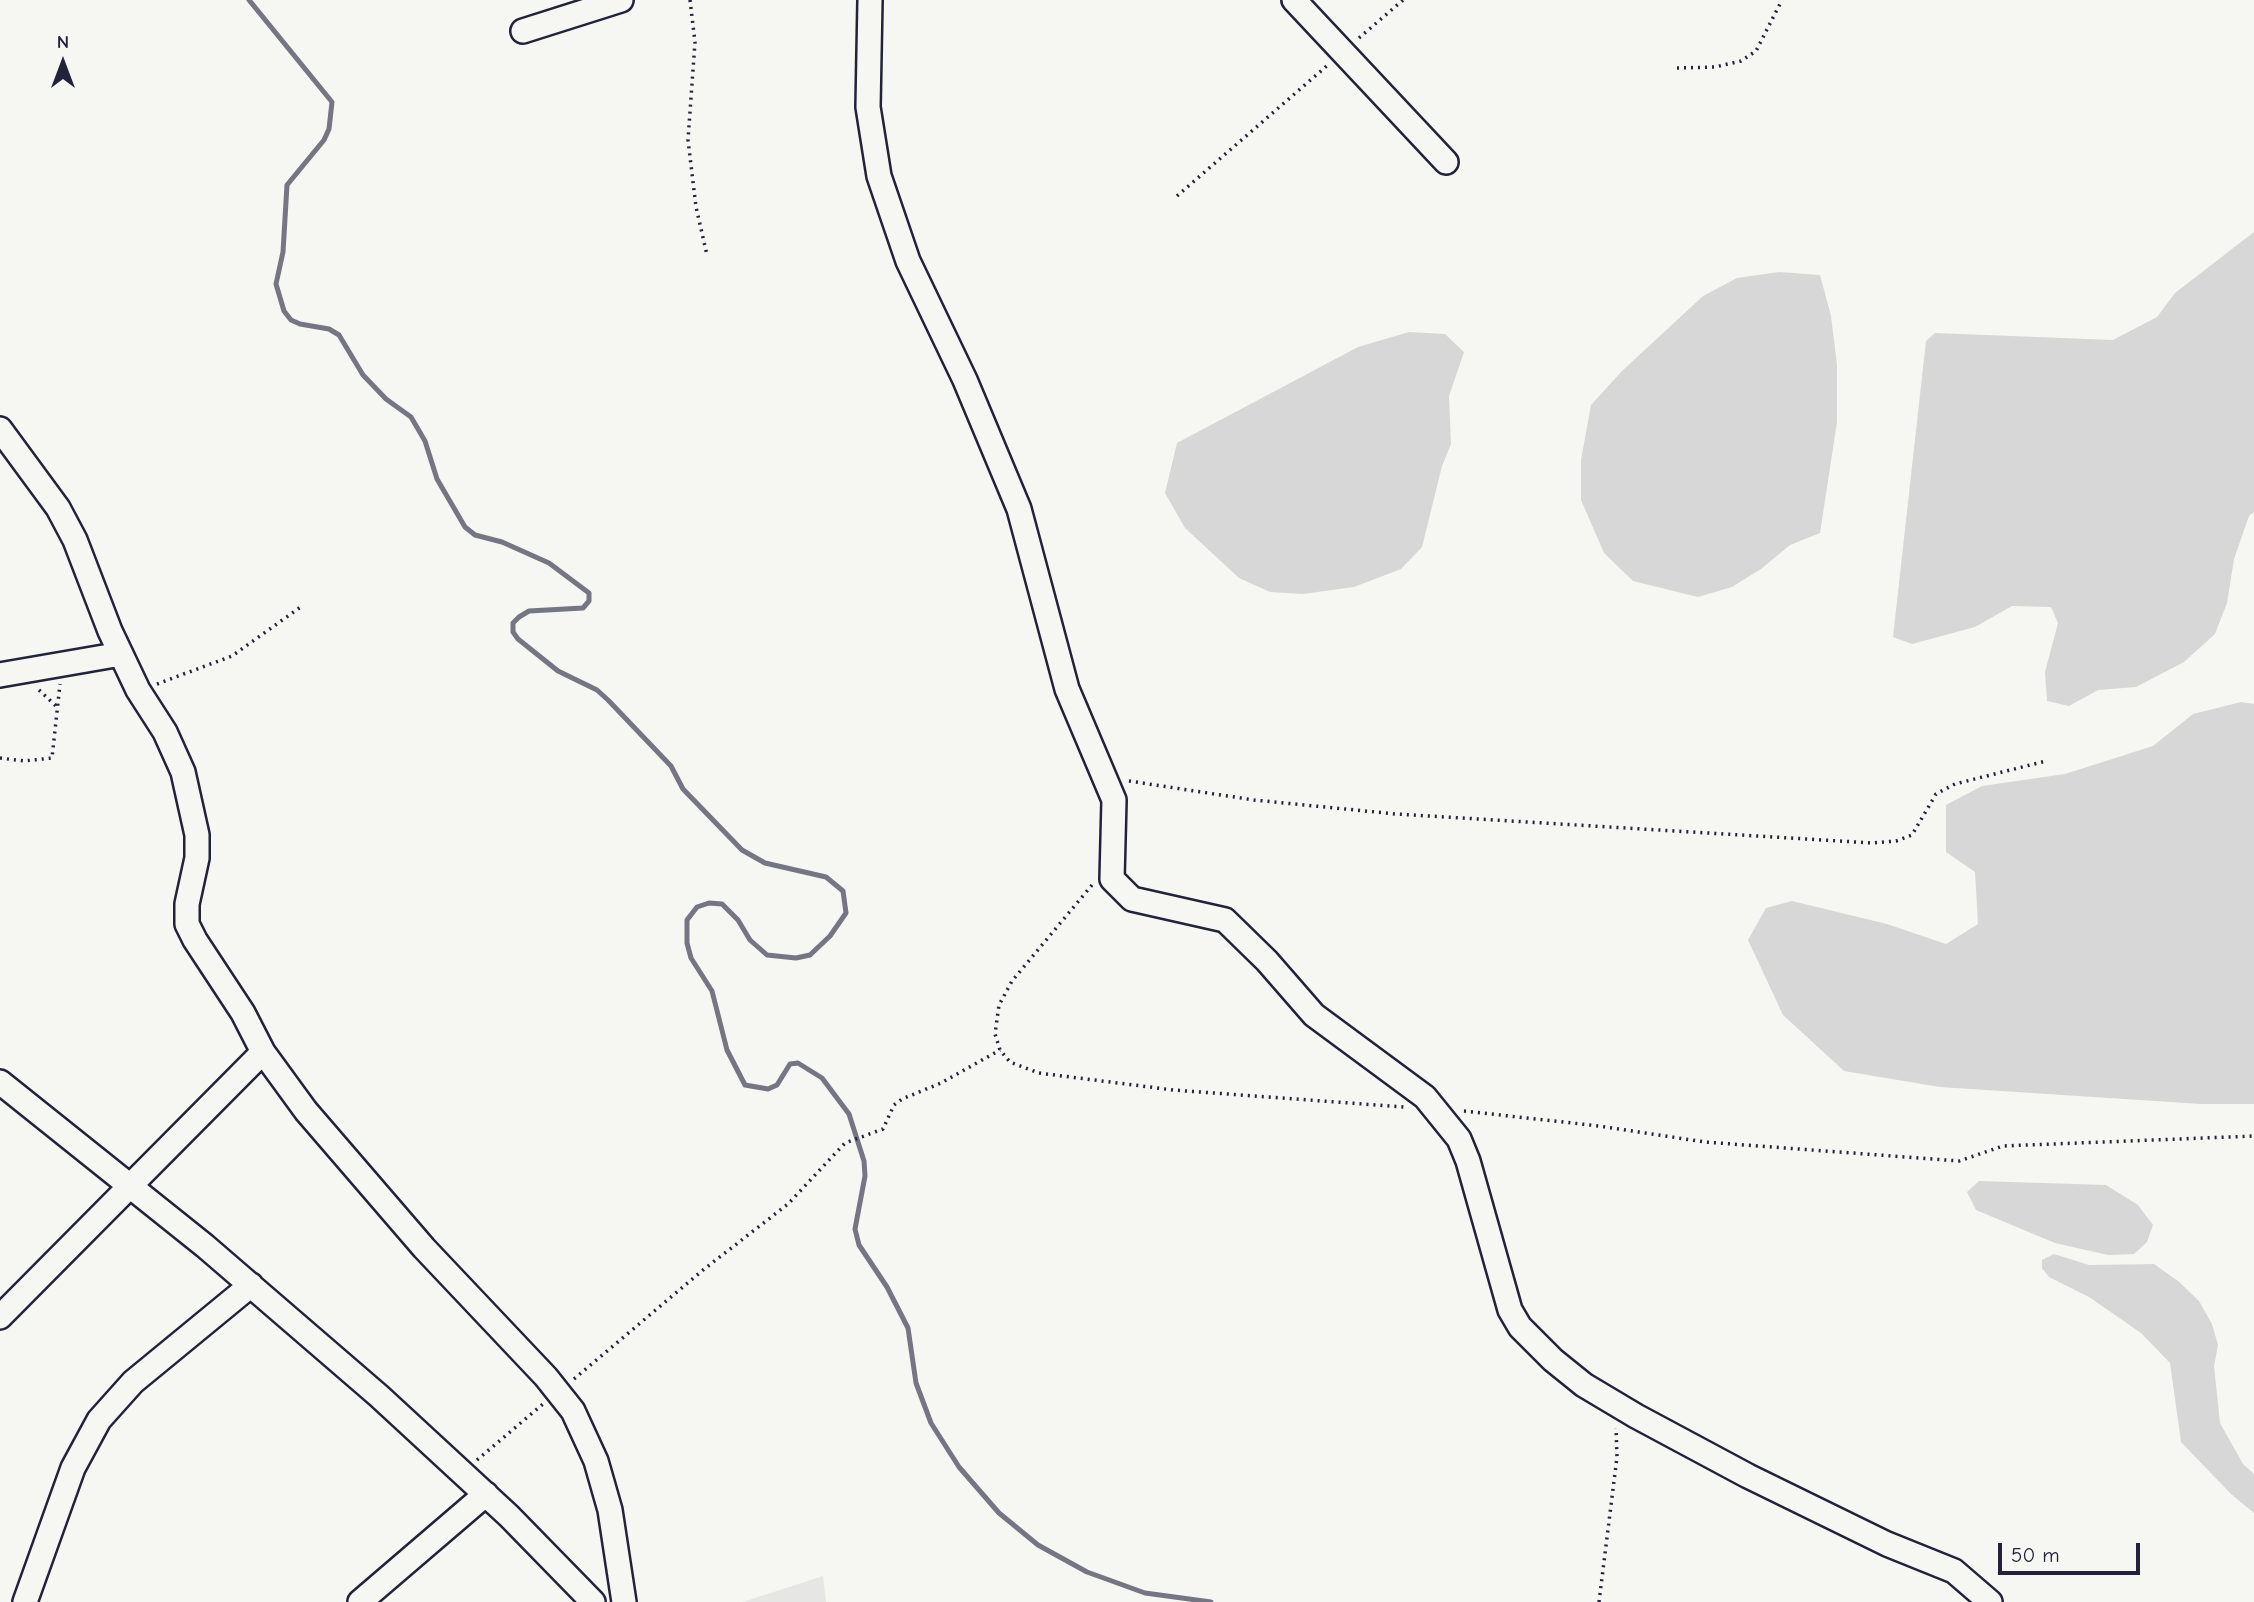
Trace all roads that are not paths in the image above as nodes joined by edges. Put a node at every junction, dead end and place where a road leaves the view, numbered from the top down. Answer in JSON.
{"nodes":[{"id":1,"x":621,"y":0,"type":"edge"},
{"id":2,"x":870,"y":0,"type":"edge"},
{"id":3,"x":1294,"y":0,"type":"edge"},
{"id":4,"x":523,"y":32,"type":"dead end"},
{"id":5,"x":1446,"y":162,"type":"dead end"},
{"id":6,"x":0,"y":429,"type":"edge"},
{"id":7,"x":121,"y":654,"type":"junction"},
{"id":8,"x":0,"y":676,"type":"edge"},
{"id":9,"x":263,"y":1052,"type":"junction"},
{"id":10,"x":0,"y":1082,"type":"edge"},
{"id":11,"x":131,"y":1184,"type":"junction"},
{"id":12,"x":251,"y":1285,"type":"junction"},
{"id":13,"x":0,"y":1317,"type":"edge"},
{"id":14,"x":486,"y":1494,"type":"junction"},
{"id":15,"x":25,"y":1602,"type":"edge"},
{"id":16,"x":360,"y":1602,"type":"edge"},
{"id":17,"x":593,"y":1602,"type":"edge"},
{"id":18,"x":624,"y":1602,"type":"edge"},
{"id":19,"x":1990,"y":1602,"type":"edge"}],
"edges":[{"from":1,"to":4,"type":"street"},
{"from":2,"to":19,"type":"street"},
{"from":3,"to":5,"type":"street"},
{"from":6,"to":7,"type":"street"},
{"from":7,"to":8,"type":"street"},
{"from":7,"to":9,"type":"street"},
{"from":9,"to":11,"type":"street"},
{"from":9,"to":18,"type":"street"},
{"from":10,"to":11,"type":"street"},
{"from":11,"to":12,"type":"street"},
{"from":11,"to":13,"type":"street"},
{"from":12,"to":14,"type":"street"},
{"from":12,"to":15,"type":"street"},
{"from":14,"to":16,"type":"street"},
{"from":14,"to":17,"type":"street"}]}
